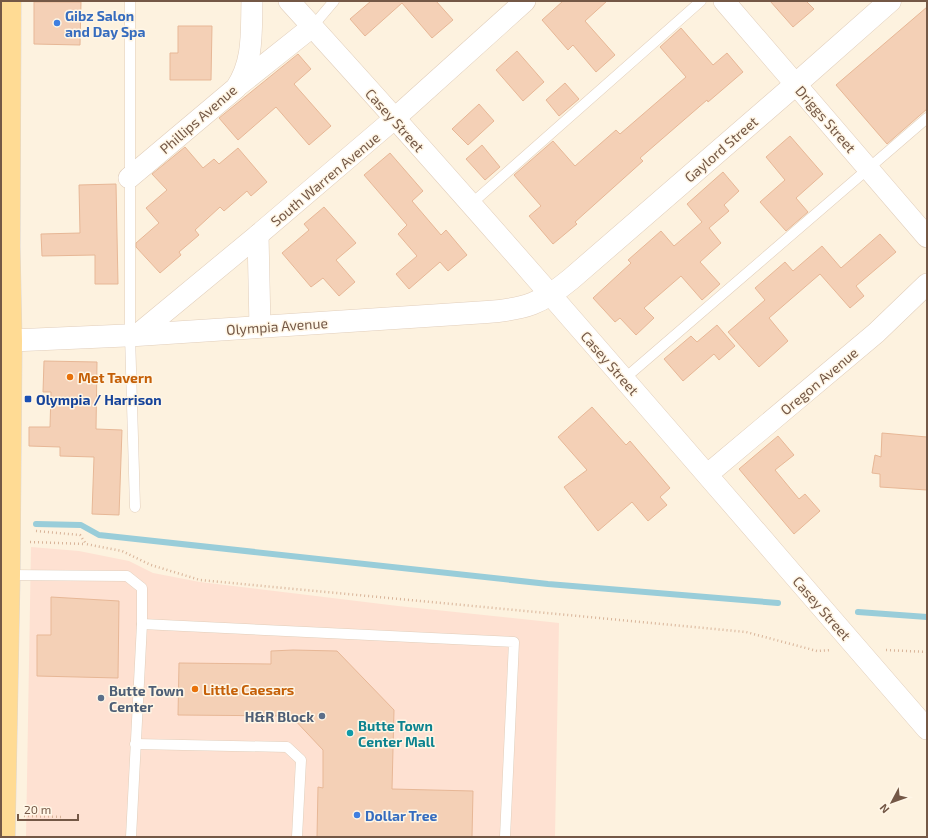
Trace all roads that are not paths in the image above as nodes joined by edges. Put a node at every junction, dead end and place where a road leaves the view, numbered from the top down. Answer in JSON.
{"nodes":[{"id":1,"x":10,"y":1,"type":"edge"},
{"id":2,"x":130,"y":1,"type":"edge"},
{"id":3,"x":252,"y":1,"type":"edge"},
{"id":4,"x":289,"y":1,"type":"edge"},
{"id":5,"x":334,"y":1,"type":"edge"},
{"id":6,"x":525,"y":1,"type":"edge"},
{"id":7,"x":701,"y":1,"type":"edge"},
{"id":8,"x":724,"y":1,"type":"edge"},
{"id":9,"x":890,"y":1,"type":"edge"},
{"id":10,"x":312,"y":27,"type":"junction"},
{"id":11,"x":796,"y":84,"type":"junction"},
{"id":12,"x":236,"y":88,"type":"junction"},
{"id":13,"x":927,"y":118,"type":"edge"},
{"id":14,"x":394,"y":119,"type":"junction"},
{"id":15,"x":868,"y":168,"type":"junction"},
{"id":16,"x":129,"y":178,"type":"junction"},
{"id":17,"x":470,"y":205,"type":"junction"},
{"id":18,"x":258,"y":235,"type":"junction"},
{"id":19,"x":927,"y":237,"type":"edge"},
{"id":20,"x":927,"y":284,"type":"edge"},
{"id":21,"x":550,"y":296,"type":"junction"},
{"id":22,"x":260,"y":327,"type":"junction"},
{"id":23,"x":134,"y":335,"type":"junction"},
{"id":24,"x":6,"y":341,"type":"edge"},
{"id":25,"x":624,"y":379,"type":"junction"},
{"id":26,"x":708,"y":474,"type":"junction"},
{"id":27,"x":135,"y":507,"type":"dead end"},
{"id":28,"x":9,"y":575,"type":"junction"},
{"id":29,"x":142,"y":624,"type":"junction"},
{"id":30,"x":927,"y":728,"type":"edge"},
{"id":31,"x":135,"y":744,"type":"junction"},
{"id":32,"x":4,"y":837,"type":"edge"},
{"id":33,"x":131,"y":837,"type":"edge"},
{"id":34,"x":297,"y":837,"type":"edge"},
{"id":35,"x":505,"y":837,"type":"edge"}],
"edges":[{"from":1,"to":24,"type":"main road"},
{"from":2,"to":16,"type":"lane"},
{"from":3,"to":12,"type":"street","name":"Phillips Avenue"},
{"from":4,"to":10,"type":"street","name":"Casey Street"},
{"from":5,"to":10,"type":"lane"},
{"from":6,"to":14,"type":"street","name":"South Warren Avenue"},
{"from":7,"to":17,"type":"lane"},
{"from":8,"to":11,"type":"street","name":"Driggs Street"},
{"from":9,"to":11,"type":"street","name":"Gaylord Street"},
{"from":10,"to":12,"type":"street"},
{"from":10,"to":14,"type":"street","name":"Casey Street"},
{"from":11,"to":15,"type":"street","name":"Driggs Street"},
{"from":11,"to":21,"type":"street","name":"Gaylord Street"},
{"from":12,"to":16,"type":"street","name":"Phillips Avenue"},
{"from":13,"to":15,"type":"lane"},
{"from":14,"to":17,"type":"street","name":"Casey Street"},
{"from":14,"to":18,"type":"street","name":"South Warren Avenue"},
{"from":15,"to":19,"type":"street","name":"Driggs Street"},
{"from":15,"to":25,"type":"lane"},
{"from":16,"to":23,"type":"lane"},
{"from":17,"to":21,"type":"street","name":"Casey Street"},
{"from":18,"to":22,"type":"street"},
{"from":18,"to":23,"type":"street","name":"South Warren Avenue"},
{"from":20,"to":26,"type":"street","name":"Oregon Avenue"},
{"from":21,"to":22,"type":"street","name":"Olympia Avenue"},
{"from":21,"to":25,"type":"street","name":"Casey Street"},
{"from":22,"to":23,"type":"street","name":"Olympia Avenue"},
{"from":23,"to":24,"type":"street","name":"Olympia Avenue"},
{"from":23,"to":27,"type":"lane"},
{"from":24,"to":28,"type":"main road"},
{"from":25,"to":26,"type":"street","name":"Casey Street"},
{"from":26,"to":30,"type":"street","name":"Casey Street"},
{"from":28,"to":29,"type":"lane"},
{"from":28,"to":32,"type":"main road"},
{"from":29,"to":31,"type":"lane"},
{"from":29,"to":35,"type":"lane"},
{"from":31,"to":33,"type":"lane"},
{"from":31,"to":34,"type":"lane"}]}
